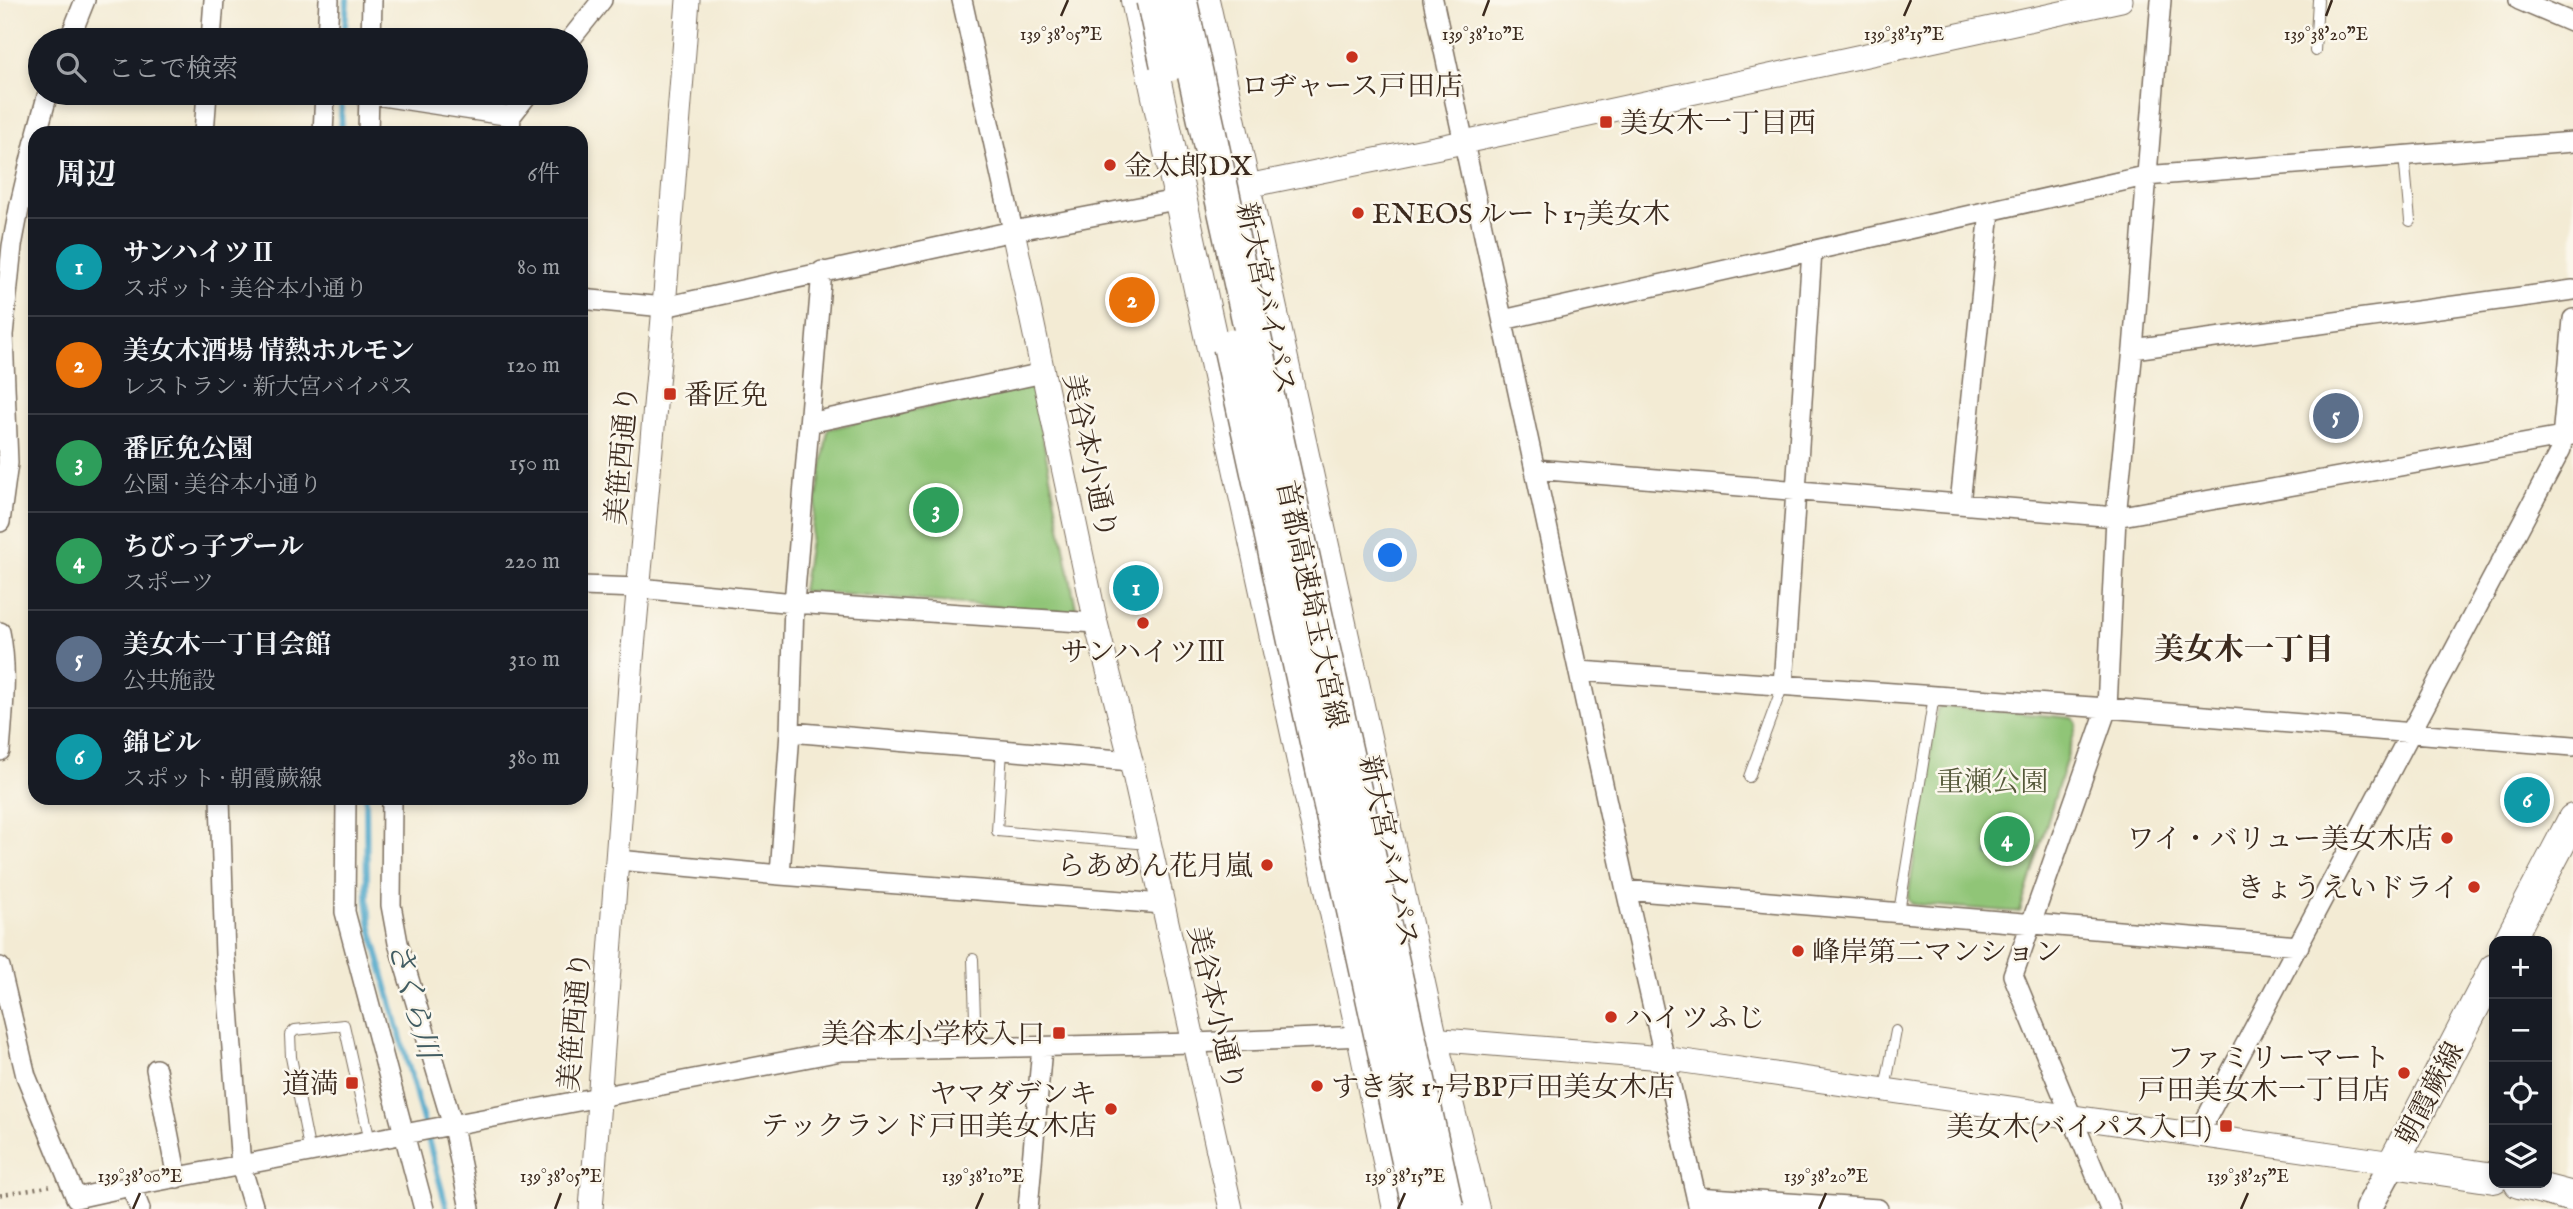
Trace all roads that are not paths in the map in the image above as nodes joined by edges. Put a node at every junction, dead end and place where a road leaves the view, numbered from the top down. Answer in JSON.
{"nodes":[{"id":1,"x":85,"y":0,"type":"edge"},
{"id":2,"x":214,"y":0,"type":"edge"},
{"id":3,"x":328,"y":0,"type":"edge"},
{"id":4,"x":372,"y":0,"type":"edge"},
{"id":5,"x":602,"y":0,"type":"edge"},
{"id":6,"x":688,"y":0,"type":"edge"},
{"id":7,"x":962,"y":0,"type":"edge"},
{"id":8,"x":1137,"y":0,"type":"edge"},
{"id":9,"x":1154,"y":0,"type":"edge"},
{"id":10,"x":1179,"y":0,"type":"edge"},
{"id":11,"x":1203,"y":0,"type":"edge"},
{"id":12,"x":1433,"y":0,"type":"edge"},
{"id":13,"x":2121,"y":0,"type":"edge"},
{"id":14,"x":2161,"y":0,"type":"edge"},
{"id":15,"x":2318,"y":0,"type":"edge"},
{"id":16,"x":2519,"y":0,"type":"edge"},
{"id":17,"x":2573,"y":23,"type":"edge"},
{"id":18,"x":74,"y":28,"type":"edge"},
{"id":19,"x":212,"y":28,"type":"edge"},
{"id":20,"x":327,"y":28,"type":"edge"},
{"id":21,"x":371,"y":28,"type":"edge"},
{"id":22,"x":580,"y":28,"type":"edge"},
{"id":23,"x":2315,"y":51,"type":"dead end"},
{"id":24,"x":45,"y":105,"type":"edge"},
{"id":25,"x":206,"y":105,"type":"edge"},
{"id":26,"x":324,"y":105,"type":"edge"},
{"id":27,"x":369,"y":105,"type":"edge"},
{"id":28,"x":424,"y":105,"type":"edge"},
{"id":29,"x":522,"y":105,"type":"edge"},
{"id":30,"x":511,"y":124,"type":"edge"},
{"id":31,"x":39,"y":126,"type":"edge"},
{"id":32,"x":205,"y":126,"type":"edge"},
{"id":33,"x":323,"y":126,"type":"edge"},
{"id":34,"x":368,"y":126,"type":"edge"},
{"id":35,"x":1464,"y":142,"type":"junction"},
{"id":36,"x":2573,"y":142,"type":"edge"},
{"id":37,"x":2404,"y":155,"type":"junction"},
{"id":38,"x":28,"y":169,"type":"edge"},
{"id":39,"x":2145,"y":176,"type":"junction"},
{"id":40,"x":1242,"y":187,"type":"junction"},
{"id":41,"x":1181,"y":199,"type":"junction"},
{"id":42,"x":1990,"y":211,"type":"junction"},
{"id":43,"x":2410,"y":221,"type":"dead end"},
{"id":44,"x":1013,"y":231,"type":"junction"},
{"id":45,"x":1812,"y":251,"type":"junction"},
{"id":46,"x":822,"y":271,"type":"junction"},
{"id":47,"x":2573,"y":290,"type":"edge"},
{"id":48,"x":588,"y":300,"type":"edge"},
{"id":49,"x":664,"y":307,"type":"junction"},
{"id":50,"x":2573,"y":318,"type":"edge"},
{"id":51,"x":1503,"y":320,"type":"junction"},
{"id":52,"x":2133,"y":348,"type":"junction"},
{"id":53,"x":1043,"y":373,"type":"junction"},
{"id":54,"x":809,"y":423,"type":"junction"},
{"id":55,"x":2568,"y":436,"type":"edge"},
{"id":56,"x":1535,"y":469,"type":"junction"},
{"id":57,"x":1794,"y":490,"type":"junction"},
{"id":58,"x":1960,"y":504,"type":"junction"},
{"id":59,"x":2116,"y":517,"type":"junction"},
{"id":60,"x":0,"y":522,"type":"edge"},
{"id":61,"x":588,"y":586,"type":"edge"},
{"id":62,"x":639,"y":588,"type":"junction"},
{"id":63,"x":794,"y":603,"type":"junction"},
{"id":64,"x":1096,"y":623,"type":"junction"},
{"id":65,"x":0,"y":632,"type":"edge"},
{"id":66,"x":1579,"y":671,"type":"junction"},
{"id":67,"x":1783,"y":685,"type":"junction"},
{"id":68,"x":1934,"y":696,"type":"junction"},
{"id":69,"x":2107,"y":708,"type":"junction"},
{"id":70,"x":790,"y":732,"type":"junction"},
{"id":71,"x":2410,"y":735,"type":"junction"},
{"id":72,"x":2573,"y":746,"type":"edge"},
{"id":73,"x":1002,"y":750,"type":"junction"},
{"id":74,"x":0,"y":751,"type":"edge"},
{"id":75,"x":1131,"y":761,"type":"junction"},
{"id":76,"x":1749,"y":777,"type":"dead end"},
{"id":77,"x":220,"y":805,"type":"edge"},
{"id":78,"x":346,"y":805,"type":"edge"},
{"id":79,"x":392,"y":805,"type":"edge"},
{"id":80,"x":2573,"y":819,"type":"edge"},
{"id":81,"x":1150,"y":844,"type":"junction"},
{"id":82,"x":618,"y":860,"type":"junction"},
{"id":83,"x":780,"y":875,"type":"junction"},
{"id":84,"x":1626,"y":890,"type":"junction"},
{"id":85,"x":1163,"y":904,"type":"junction"},
{"id":86,"x":1899,"y":912,"type":"junction"},
{"id":87,"x":2031,"y":923,"type":"junction"},
{"id":88,"x":2512,"y":936,"type":"edge"},
{"id":89,"x":2299,"y":946,"type":"junction"},
{"id":90,"x":973,"y":959,"type":"dead end"},
{"id":91,"x":0,"y":967,"type":"edge"},
{"id":92,"x":2489,"y":979,"type":"edge"},
{"id":93,"x":1896,"y":1031,"type":"dead end"},
{"id":94,"x":1363,"y":1036,"type":"junction"},
{"id":95,"x":1431,"y":1038,"type":"junction"},
{"id":96,"x":1194,"y":1043,"type":"junction"},
{"id":97,"x":1042,"y":1047,"type":"junction"},
{"id":98,"x":976,"y":1048,"type":"junction"},
{"id":99,"x":1663,"y":1058,"type":"junction"},
{"id":100,"x":156,"y":1069,"type":"dead end"},
{"id":101,"x":1885,"y":1091,"type":"junction"},
{"id":102,"x":598,"y":1097,"type":"junction"},
{"id":103,"x":2074,"y":1118,"type":"junction"},
{"id":104,"x":445,"y":1127,"type":"junction"},
{"id":105,"x":408,"y":1135,"type":"junction"},
{"id":106,"x":2197,"y":1135,"type":"junction"},
{"id":107,"x":370,"y":1142,"type":"junction"},
{"id":108,"x":310,"y":1153,"type":"junction"},
{"id":109,"x":2393,"y":1163,"type":"junction"},
{"id":110,"x":241,"y":1166,"type":"junction"},
{"id":111,"x":2489,"y":1177,"type":"edge"},
{"id":112,"x":177,"y":1178,"type":"junction"},
{"id":113,"x":131,"y":1186,"type":"junction"},
{"id":114,"x":2538,"y":1188,"type":"edge"},
{"id":115,"x":2573,"y":1197,"type":"edge"},
{"id":116,"x":1698,"y":1203,"type":"edge"},
{"id":117,"x":1029,"y":1208,"type":"edge"},
{"id":118,"x":140,"y":1209,"type":"edge"},
{"id":119,"x":254,"y":1209,"type":"edge"},
{"id":120,"x":424,"y":1209,"type":"edge"},
{"id":121,"x":470,"y":1209,"type":"edge"},
{"id":122,"x":591,"y":1209,"type":"edge"},
{"id":123,"x":1231,"y":1209,"type":"edge"},
{"id":124,"x":1399,"y":1209,"type":"edge"},
{"id":125,"x":1420,"y":1209,"type":"edge"},
{"id":126,"x":1446,"y":1209,"type":"edge"},
{"id":127,"x":1472,"y":1209,"type":"edge"},
{"id":128,"x":1878,"y":1209,"type":"edge"},
{"id":129,"x":2110,"y":1209,"type":"edge"},
{"id":130,"x":2368,"y":1209,"type":"edge"}],
"edges":[{"from":1,"to":18,"type":"street"},
{"from":2,"to":19,"type":"street"},
{"from":3,"to":20,"type":"street"},
{"from":4,"to":21,"type":"street"},
{"from":5,"to":22,"type":"street"},
{"from":6,"to":49,"type":"street","name":"美笹西通り"},
{"from":7,"to":44,"type":"street","name":"美谷本小通り"},
{"from":8,"to":41,"type":"highway"},
{"from":9,"to":125,"type":"highway","name":"首都高速埼玉大宮線","bridge":true},
{"from":10,"to":126,"type":"highway","name":"首都高速埼玉大宮線","bridge":true},
{"from":11,"to":40,"type":"highway","name":"新大宮バイパス"},
{"from":12,"to":35,"type":"street"},
{"from":13,"to":35,"type":"street"},
{"from":14,"to":39,"type":"street"},
{"from":15,"to":23,"type":"lane"},
{"from":16,"to":17,"type":"street"},
{"from":24,"to":31,"type":"street"},
{"from":25,"to":32,"type":"street"},
{"from":26,"to":33,"type":"street"},
{"from":27,"to":34,"type":"street"},
{"from":28,"to":30,"type":"street"},
{"from":29,"to":30,"type":"street"},
{"from":35,"to":40,"type":"street"},
{"from":35,"to":51,"type":"street"},
{"from":36,"to":37,"type":"street"},
{"from":37,"to":39,"type":"street"},
{"from":37,"to":43,"type":"lane"},
{"from":38,"to":60,"type":"street"},
{"from":39,"to":42,"type":"street"},
{"from":39,"to":52,"type":"street"},
{"from":40,"to":95,"type":"highway","name":"新大宮バイパス"},
{"from":41,"to":44,"type":"street"},
{"from":41,"to":94,"type":"highway"},
{"from":42,"to":45,"type":"street"},
{"from":42,"to":58,"type":"street"},
{"from":44,"to":46,"type":"street"},
{"from":44,"to":53,"type":"street","name":"美谷本小通り"},
{"from":45,"to":51,"type":"street"},
{"from":45,"to":57,"type":"street"},
{"from":46,"to":49,"type":"street"},
{"from":46,"to":54,"type":"street"},
{"from":47,"to":52,"type":"street"},
{"from":48,"to":49,"type":"street"},
{"from":49,"to":62,"type":"street","name":"美笹西通り"},
{"from":50,"to":55,"type":"street"},
{"from":51,"to":56,"type":"street"},
{"from":52,"to":59,"type":"street"},
{"from":53,"to":54,"type":"street"},
{"from":53,"to":64,"type":"street","name":"美谷本小通り"},
{"from":54,"to":63,"type":"street"},
{"from":55,"to":59,"type":"street"},
{"from":55,"to":71,"type":"street"},
{"from":56,"to":57,"type":"street"},
{"from":56,"to":66,"type":"street"},
{"from":57,"to":58,"type":"street"},
{"from":57,"to":67,"type":"street"},
{"from":58,"to":59,"type":"street"},
{"from":59,"to":69,"type":"street"},
{"from":61,"to":62,"type":"street"},
{"from":62,"to":63,"type":"street"},
{"from":62,"to":82,"type":"street","name":"美笹西通り"},
{"from":63,"to":64,"type":"street"},
{"from":63,"to":70,"type":"street"},
{"from":64,"to":75,"type":"street","name":"美谷本小通り"},
{"from":65,"to":74,"type":"street"},
{"from":66,"to":67,"type":"street"},
{"from":66,"to":84,"type":"street"},
{"from":67,"to":68,"type":"street"},
{"from":67,"to":76,"type":"lane"},
{"from":68,"to":69,"type":"street"},
{"from":68,"to":86,"type":"lane"},
{"from":69,"to":71,"type":"street"},
{"from":69,"to":87,"type":"street"},
{"from":70,"to":73,"type":"street"},
{"from":70,"to":83,"type":"street"},
{"from":71,"to":72,"type":"street"},
{"from":71,"to":89,"type":"street"},
{"from":73,"to":75,"type":"street"},
{"from":73,"to":81,"type":"lane"},
{"from":75,"to":81,"type":"street","name":"美谷本小通り"},
{"from":77,"to":110,"type":"street"},
{"from":78,"to":105,"type":"street"},
{"from":79,"to":104,"type":"street"},
{"from":80,"to":88,"type":"main road"},
{"from":81,"to":85,"type":"street","name":"美谷本小通り"},
{"from":82,"to":83,"type":"street"},
{"from":82,"to":102,"type":"street","name":"美笹西通り"},
{"from":83,"to":85,"type":"street"},
{"from":84,"to":86,"type":"street"},
{"from":84,"to":99,"type":"street"},
{"from":85,"to":96,"type":"street","name":"美谷本小通り"},
{"from":86,"to":87,"type":"street"},
{"from":87,"to":89,"type":"street"},
{"from":87,"to":103,"type":"street"},
{"from":89,"to":106,"type":"street"},
{"from":90,"to":98,"type":"lane"},
{"from":91,"to":113,"type":"street"},
{"from":92,"to":109,"type":"main road","name":"朝霞蕨線"},
{"from":93,"to":101,"type":"lane"},
{"from":94,"to":95,"type":"street"},
{"from":94,"to":96,"type":"street"},
{"from":94,"to":124,"type":"highway"},
{"from":95,"to":99,"type":"street"},
{"from":95,"to":127,"type":"highway","name":"新大宮バイパス"},
{"from":96,"to":97,"type":"street"},
{"from":96,"to":123,"type":"street","name":"美谷本小通り"},
{"from":97,"to":98,"type":"street"},
{"from":97,"to":117,"type":"street"},
{"from":98,"to":102,"type":"street"},
{"from":99,"to":101,"type":"street"},
{"from":99,"to":116,"type":"street"},
{"from":100,"to":112,"type":"street"},
{"from":101,"to":103,"type":"street"},
{"from":102,"to":104,"type":"street"},
{"from":102,"to":122,"type":"street","name":"美笹西通り"},
{"from":103,"to":106,"type":"street"},
{"from":103,"to":129,"type":"street"},
{"from":104,"to":105,"type":"street"},
{"from":104,"to":121,"type":"street"},
{"from":105,"to":107,"type":"street"},
{"from":105,"to":120,"type":"street"},
{"from":106,"to":109,"type":"street"},
{"from":107,"to":108,"type":"street"},
{"from":107,"to":108,"type":"lane"},
{"from":108,"to":110,"type":"street"},
{"from":109,"to":111,"type":"main road","name":"朝霞蕨線"},
{"from":109,"to":130,"type":"main road"},
{"from":110,"to":112,"type":"street"},
{"from":110,"to":119,"type":"street"},
{"from":112,"to":113,"type":"street"},
{"from":113,"to":118,"type":"street"},
{"from":114,"to":115,"type":"main road"},
{"from":116,"to":128,"type":"street"}]}
